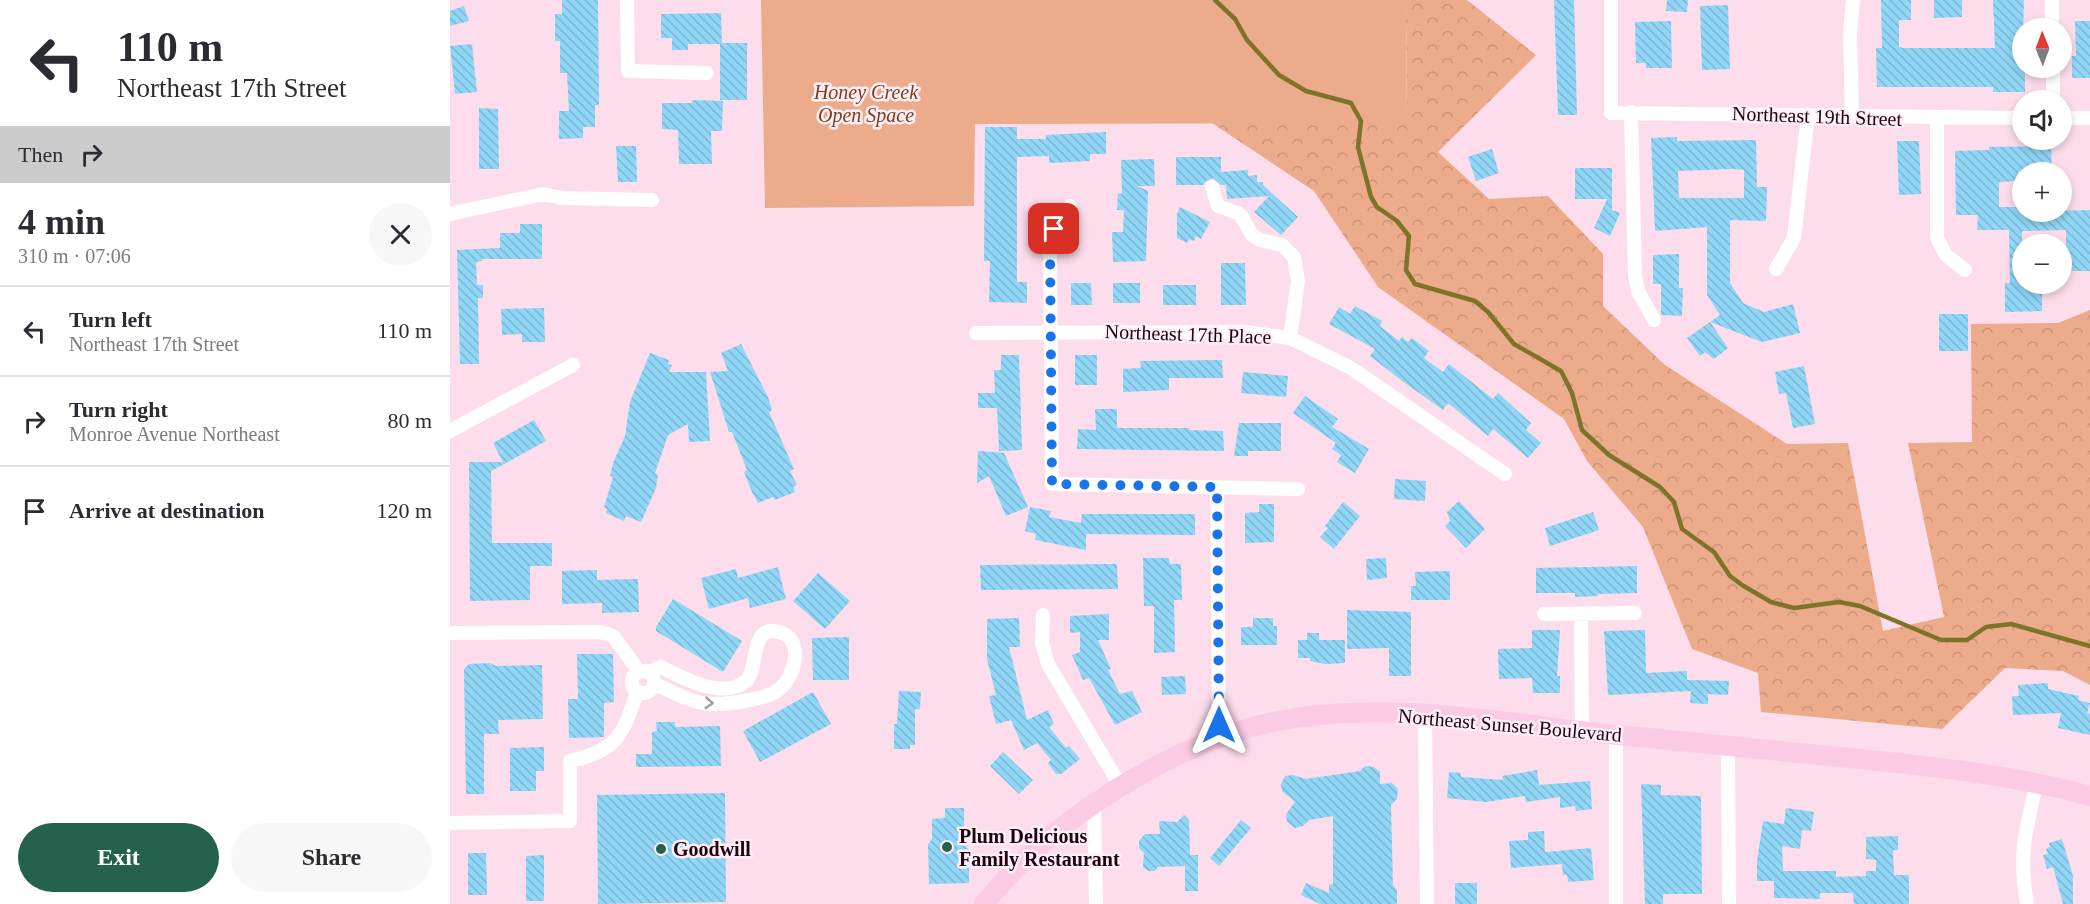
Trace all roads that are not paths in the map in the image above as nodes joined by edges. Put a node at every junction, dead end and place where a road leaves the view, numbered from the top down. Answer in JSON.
{"nodes":[{"id":1,"x":627,"y":0,"type":"edge"},
{"id":2,"x":1611,"y":0,"type":"edge"},
{"id":3,"x":1853,"y":0,"type":"edge"},
{"id":4,"x":2052,"y":0,"type":"edge"},
{"id":5,"x":2052,"y":18,"type":"edge"},
{"id":6,"x":707,"y":73,"type":"dead end"},
{"id":7,"x":1631,"y":112,"type":"junction"},
{"id":8,"x":1808,"y":115,"type":"junction"},
{"id":9,"x":1852,"y":117,"type":"junction"},
{"id":10,"x":2012,"y":118,"type":"edge"},
{"id":11,"x":2072,"y":118,"type":"edge"},
{"id":12,"x":2090,"y":118,"type":"edge"},
{"id":13,"x":1937,"y":119,"type":"junction"},
{"id":14,"x":1212,"y":187,"type":"dead end"},
{"id":15,"x":652,"y":200,"type":"dead end"},
{"id":16,"x":1070,"y":206,"type":"dead end"},
{"id":17,"x":450,"y":214,"type":"edge"},
{"id":18,"x":1776,"y":269,"type":"dead end"},
{"id":19,"x":1965,"y":270,"type":"dead end"},
{"id":20,"x":1654,"y":320,"type":"dead end"},
{"id":21,"x":1049,"y":332,"type":"junction"},
{"id":22,"x":976,"y":333,"type":"dead end"},
{"id":23,"x":1290,"y":338,"type":"junction"},
{"id":24,"x":573,"y":365,"type":"dead end"},
{"id":25,"x":450,"y":431,"type":"edge"},
{"id":26,"x":1505,"y":474,"type":"dead end"},
{"id":27,"x":1217,"y":487,"type":"junction"},
{"id":28,"x":1298,"y":489,"type":"dead end"},
{"id":29,"x":1635,"y":613,"type":"dead end"},
{"id":30,"x":1544,"y":614,"type":"dead end"},
{"id":31,"x":1581,"y":614,"type":"junction"},
{"id":32,"x":1043,"y":615,"type":"dead end"},
{"id":33,"x":450,"y":633,"type":"edge"},
{"id":34,"x":648,"y":676,"type":"junction"},
{"id":35,"x":637,"y":692,"type":"junction"},
{"id":36,"x":1425,"y":714,"type":"junction"},
{"id":37,"x":1582,"y":731,"type":"junction"},
{"id":38,"x":1616,"y":735,"type":"junction"},
{"id":39,"x":1219,"y":738,"type":"junction"},
{"id":40,"x":1728,"y":745,"type":"junction"},
{"id":41,"x":2037,"y":781,"type":"junction"},
{"id":42,"x":1121,"y":787,"type":"junction"},
{"id":43,"x":2090,"y":796,"type":"edge"},
{"id":44,"x":1094,"y":802,"type":"junction"},
{"id":45,"x":450,"y":823,"type":"edge"},
{"id":46,"x":984,"y":904,"type":"edge"},
{"id":47,"x":1096,"y":904,"type":"edge"},
{"id":48,"x":1427,"y":904,"type":"edge"},
{"id":49,"x":1616,"y":904,"type":"edge"},
{"id":50,"x":1729,"y":904,"type":"edge"},
{"id":51,"x":2027,"y":904,"type":"edge"}],
"edges":[{"from":1,"to":6,"type":"street"},
{"from":2,"to":7,"type":"street","name":"Northeast 19th Street"},
{"from":3,"to":9,"type":"street"},
{"from":4,"to":5,"type":"street"},
{"from":7,"to":8,"type":"street","name":"Northeast 19th Street"},
{"from":7,"to":20,"type":"street"},
{"from":8,"to":9,"type":"street","name":"Northeast 19th Street"},
{"from":8,"to":18,"type":"street"},
{"from":9,"to":13,"type":"street","name":"Northeast 19th Street"},
{"from":10,"to":13,"type":"street","name":"Northeast 19th Street"},
{"from":11,"to":12,"type":"street"},
{"from":13,"to":19,"type":"street"},
{"from":14,"to":23,"type":"street"},
{"from":15,"to":17,"type":"street"},
{"from":16,"to":21,"type":"street"},
{"from":21,"to":22,"type":"street","name":"Northeast 17th Place"},
{"from":21,"to":23,"type":"street","name":"Northeast 17th Place"},
{"from":21,"to":27,"type":"street"},
{"from":23,"to":26,"type":"street","name":"Northeast 17th Place"},
{"from":24,"to":25,"type":"street"},
{"from":27,"to":28,"type":"street"},
{"from":27,"to":39,"type":"street"},
{"from":29,"to":31,"type":"street"},
{"from":30,"to":31,"type":"street"},
{"from":31,"to":37,"type":"street"},
{"from":32,"to":42,"type":"street"},
{"from":33,"to":34,"type":"street"},
{"from":34,"to":34,"type":"street","one_way":true},
{"from":34,"to":35,"type":"street"},
{"from":34,"to":35,"type":"street"},
{"from":35,"to":45,"type":"street"},
{"from":36,"to":37,"type":"main road","name":"Northeast Sunset Boulevard"},
{"from":36,"to":39,"type":"main road","name":"Northeast Sunset Boulevard"},
{"from":36,"to":48,"type":"street"},
{"from":37,"to":38,"type":"main road","name":"Northeast Sunset Boulevard"},
{"from":38,"to":40,"type":"main road","name":"Northeast Sunset Boulevard"},
{"from":38,"to":49,"type":"street"},
{"from":39,"to":42,"type":"main road","name":"Northeast Sunset Boulevard"},
{"from":40,"to":41,"type":"main road","name":"Northeast Sunset Boulevard"},
{"from":40,"to":50,"type":"street"},
{"from":41,"to":43,"type":"main road","name":"Northeast Sunset Boulevard"},
{"from":41,"to":51,"type":"street"},
{"from":42,"to":44,"type":"main road","name":"Northeast Sunset Boulevard"},
{"from":44,"to":46,"type":"main road","name":"Northeast Sunset Boulevard"},
{"from":44,"to":47,"type":"street"}]}
